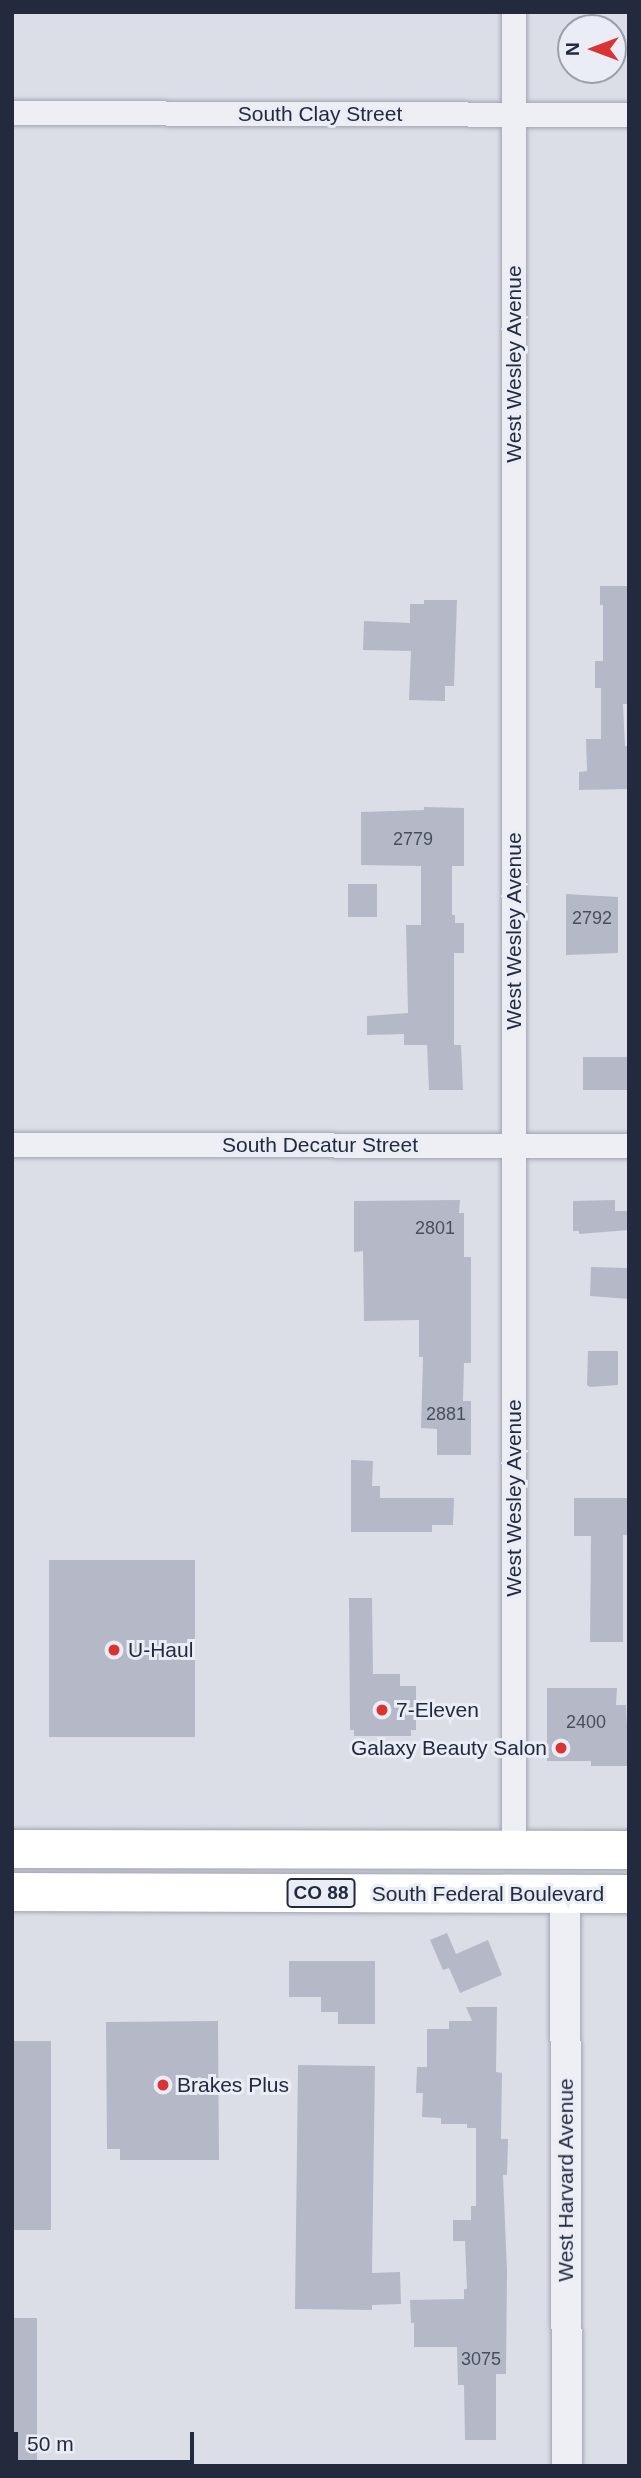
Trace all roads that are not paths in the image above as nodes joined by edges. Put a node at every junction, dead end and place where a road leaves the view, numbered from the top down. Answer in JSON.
{"nodes":[{"id":1,"x":514,"y":12,"type":"edge"},
{"id":2,"x":12,"y":113,"type":"edge"},
{"id":3,"x":514,"y":115,"type":"junction"},
{"id":4,"x":629,"y":115,"type":"edge"},
{"id":5,"x":12,"y":1145,"type":"edge"},
{"id":6,"x":514,"y":1146,"type":"junction"},
{"id":7,"x":629,"y":1146,"type":"edge"},
{"id":8,"x":12,"y":1849,"type":"edge"},
{"id":9,"x":514,"y":1850,"type":"junction"},
{"id":10,"x":629,"y":1850,"type":"edge"},
{"id":11,"x":629,"y":1867,"type":"edge"},
{"id":12,"x":12,"y":1892,"type":"edge"},
{"id":13,"x":259,"y":1893,"type":"junction"},
{"id":14,"x":565,"y":1894,"type":"junction"},
{"id":15,"x":629,"y":1894,"type":"edge"},
{"id":16,"x":567,"y":2466,"type":"edge"}],
"edges":[{"from":1,"to":3,"type":"street","name":"West Wesley Avenue"},
{"from":2,"to":3,"type":"street","name":"South Clay Street"},
{"from":3,"to":4,"type":"street","name":"South Clay Street"},
{"from":3,"to":6,"type":"street","name":"West Wesley Avenue"},
{"from":5,"to":6,"type":"street","name":"South Decatur Street"},
{"from":6,"to":7,"type":"street","name":"South Decatur Street"},
{"from":6,"to":9,"type":"street","name":"West Wesley Avenue"},
{"from":8,"to":9,"type":"main road","number":"CO 88"},
{"from":9,"to":10,"type":"main road","number":"CO 88"},
{"from":9,"to":13,"type":"main road"},
{"from":11,"to":14,"type":"main road"},
{"from":12,"to":13,"type":"main road","name":"South Federal Boulevard","number":"CO 88"},
{"from":13,"to":14,"type":"main road","name":"South Federal Boulevard","number":"CO 88"},
{"from":14,"to":15,"type":"main road","name":"South Federal Boulevard","number":"CO 88"},
{"from":14,"to":16,"type":"street","name":"West Harvard Avenue"}]}
